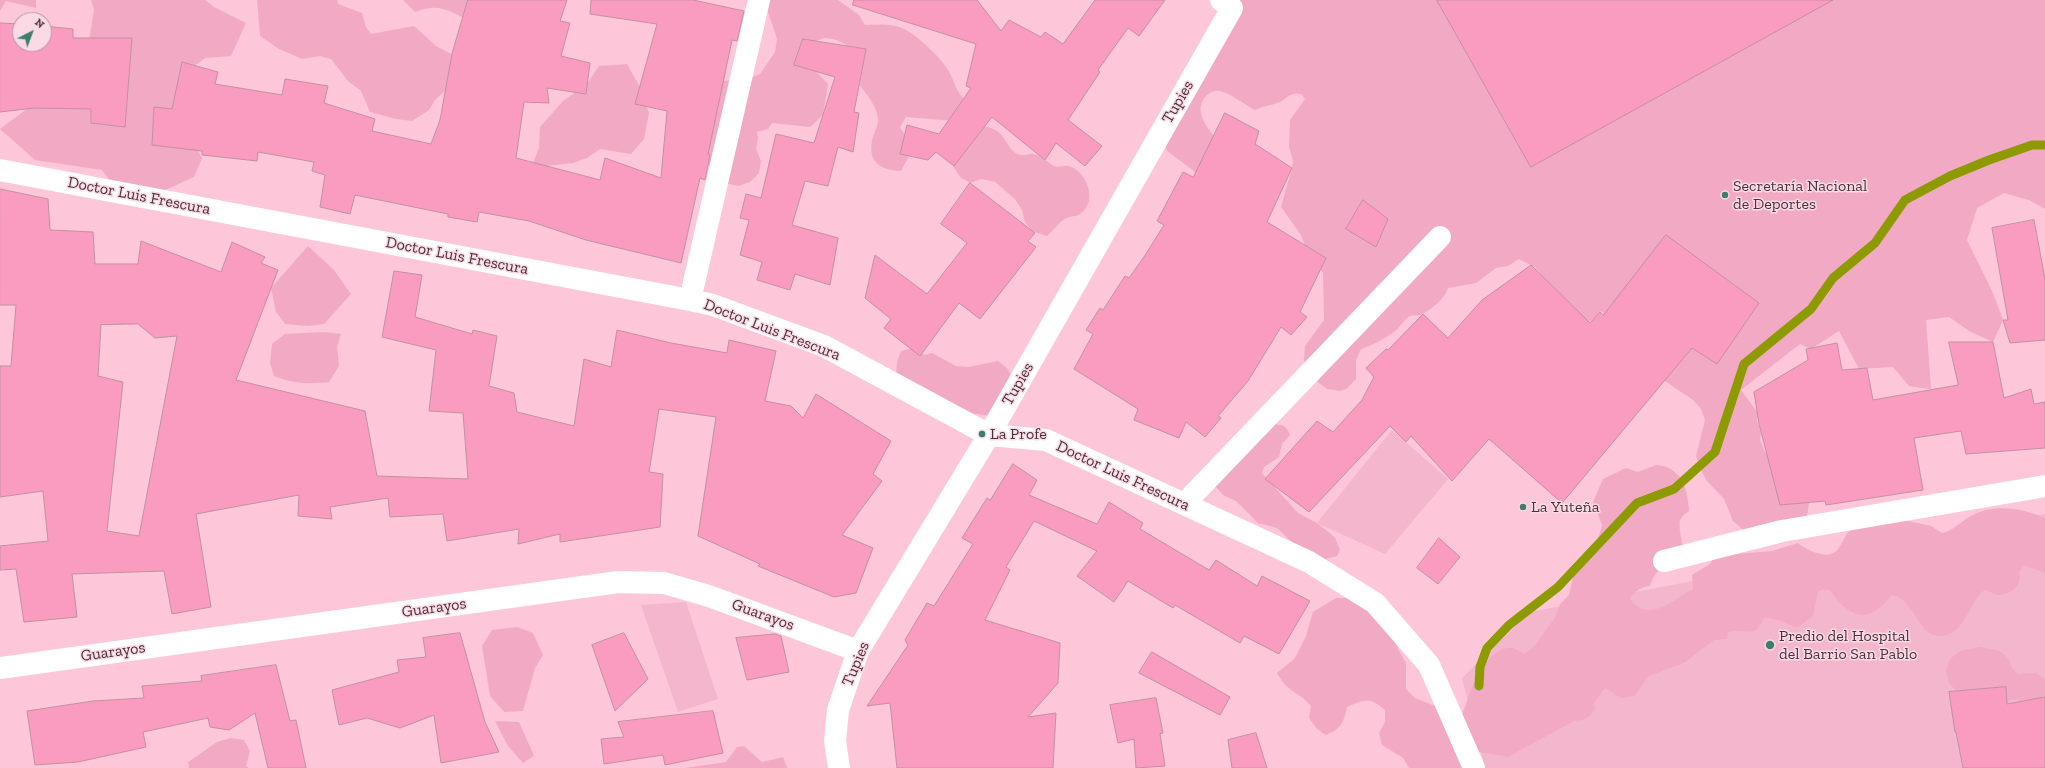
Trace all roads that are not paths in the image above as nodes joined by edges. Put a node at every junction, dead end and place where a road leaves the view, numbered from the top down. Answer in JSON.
{"nodes":[{"id":1,"x":759,"y":0,"type":"edge"},
{"id":2,"x":1226,"y":4,"type":"edge"},
{"id":3,"x":0,"y":170,"type":"edge"},
{"id":4,"x":1440,"y":237,"type":"dead end"},
{"id":5,"x":690,"y":300,"type":"junction"},
{"id":6,"x":989,"y":435,"type":"junction"},
{"id":7,"x":2045,"y":486,"type":"edge"},
{"id":8,"x":1184,"y":504,"type":"junction"},
{"id":9,"x":1664,"y":561,"type":"dead end"},
{"id":10,"x":858,"y":651,"type":"junction"},
{"id":11,"x":0,"y":668,"type":"edge"},
{"id":12,"x":839,"y":768,"type":"edge"},
{"id":13,"x":1474,"y":768,"type":"edge"}],
"edges":[{"from":1,"to":5,"type":"street"},
{"from":2,"to":6,"type":"street","name":"Tupies"},
{"from":3,"to":5,"type":"street","name":"Doctor Luis Frescura"},
{"from":4,"to":8,"type":"street"},
{"from":5,"to":6,"type":"street","name":"Doctor Luis Frescura"},
{"from":6,"to":8,"type":"street","name":"Doctor Luis Frescura"},
{"from":6,"to":10,"type":"street","name":"Tupies"},
{"from":7,"to":9,"type":"street"},
{"from":8,"to":13,"type":"street","name":"Doctor Luis Frescura"},
{"from":10,"to":11,"type":"street","name":"Guarayos"},
{"from":10,"to":12,"type":"street","name":"Tupies"}]}
